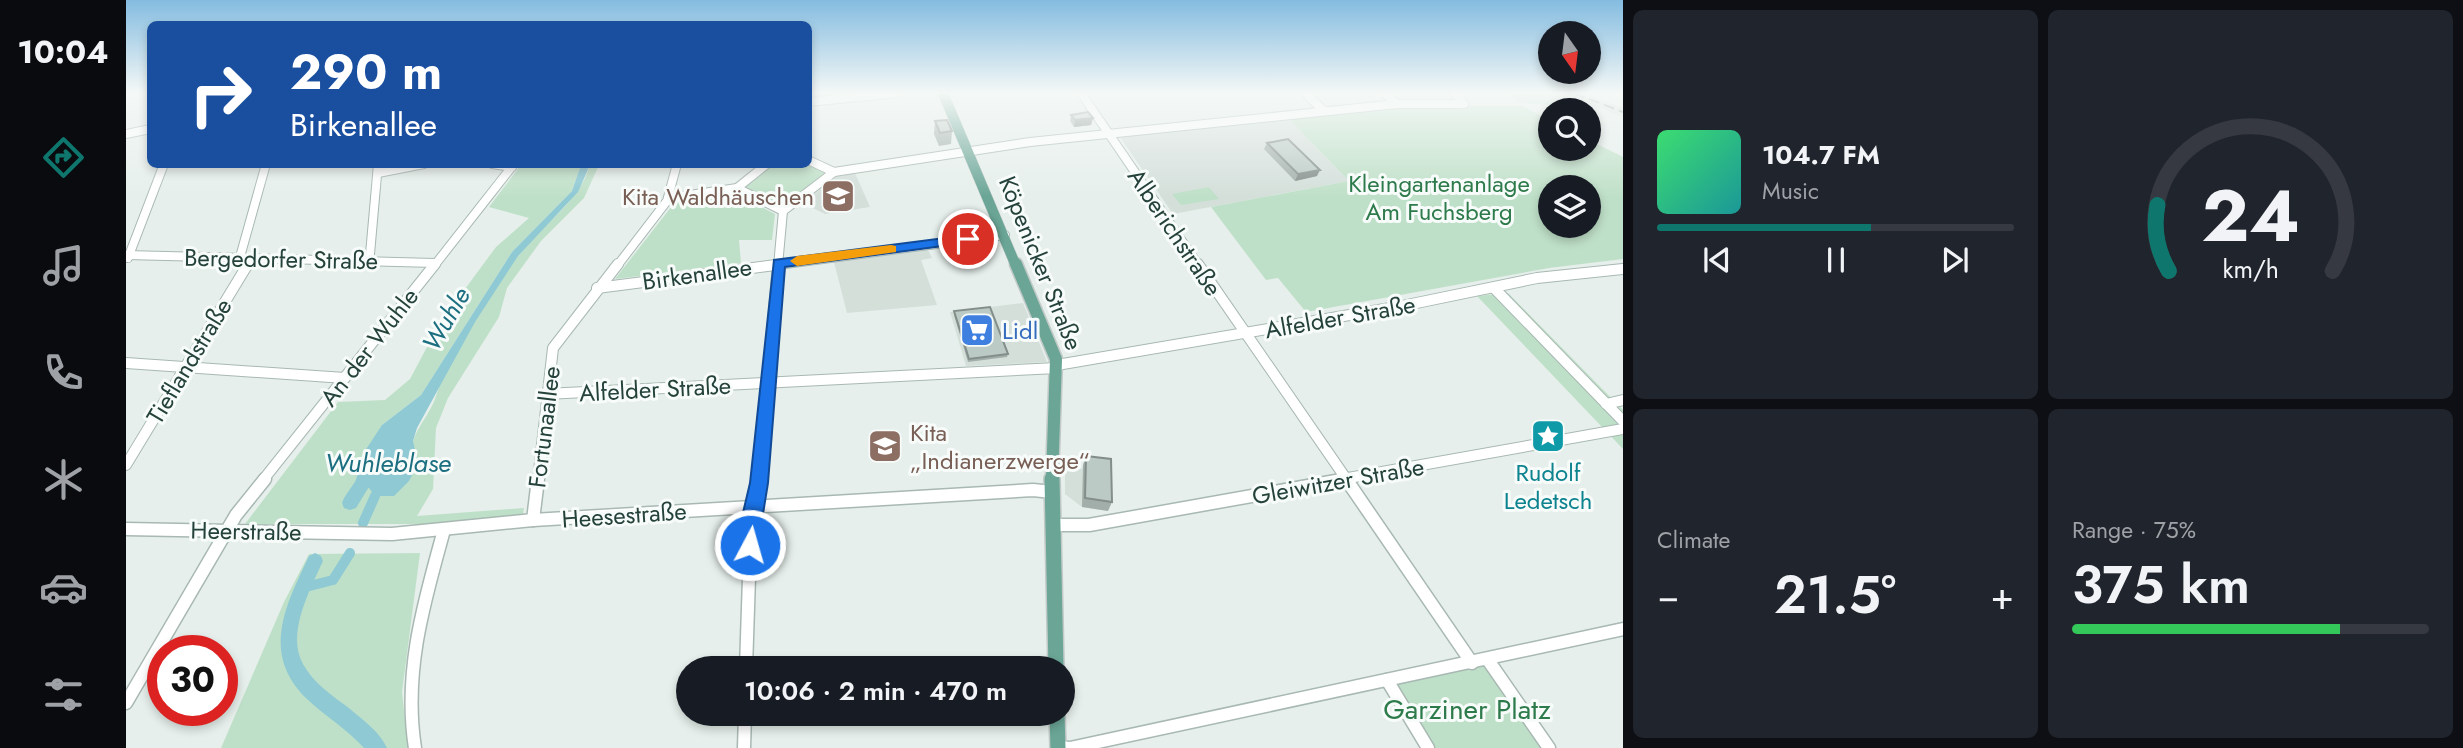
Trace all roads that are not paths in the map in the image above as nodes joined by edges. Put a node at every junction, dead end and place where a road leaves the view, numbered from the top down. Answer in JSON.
{"nodes":[{"id":1,"x":959,"y":128,"type":"edge"},
{"id":2,"x":1106,"y":128,"type":"edge"},
{"id":3,"x":1167,"y":128,"type":"edge"},
{"id":4,"x":147,"y":130,"type":"edge"},
{"id":5,"x":126,"y":134,"type":"edge"},
{"id":6,"x":1110,"y":134,"type":"junction"},
{"id":7,"x":969,"y":150,"type":"junction"},
{"id":8,"x":812,"y":162,"type":"edge"},
{"id":9,"x":162,"y":168,"type":"edge"},
{"id":10,"x":265,"y":168,"type":"edge"},
{"id":11,"x":511,"y":168,"type":"edge"},
{"id":12,"x":676,"y":168,"type":"edge"},
{"id":13,"x":762,"y":168,"type":"edge"},
{"id":14,"x":378,"y":169,"type":"edge"},
{"id":15,"x":834,"y":172,"type":"junction"},
{"id":16,"x":737,"y":188,"type":"junction"},
{"id":17,"x":669,"y":198,"type":"junction"},
{"id":18,"x":783,"y":211,"type":"junction"},
{"id":19,"x":1005,"y":235,"type":"junction"},
{"id":20,"x":127,"y":257,"type":"edge"},
{"id":21,"x":240,"y":257,"type":"junction"},
{"id":22,"x":252,"y":258,"type":"junction"},
{"id":23,"x":366,"y":261,"type":"junction"},
{"id":24,"x":435,"y":263,"type":"junction"},
{"id":25,"x":779,"y":264,"type":"junction"},
{"id":26,"x":1623,"y":268,"type":"edge"},
{"id":27,"x":597,"y":288,"type":"junction"},
{"id":28,"x":1494,"y":288,"type":"junction"},
{"id":29,"x":1248,"y":334,"type":"junction"},
{"id":30,"x":126,"y":363,"type":"edge"},
{"id":31,"x":1057,"y":366,"type":"junction"},
{"id":32,"x":185,"y":367,"type":"junction"},
{"id":33,"x":345,"y":377,"type":"junction"},
{"id":34,"x":768,"y":384,"type":"junction"},
{"id":35,"x":546,"y":394,"type":"junction"},
{"id":36,"x":1623,"y":400,"type":"edge"},
{"id":37,"x":1606,"y":404,"type":"junction"},
{"id":38,"x":1623,"y":421,"type":"edge"},
{"id":39,"x":1623,"y":429,"type":"edge"},
{"id":40,"x":126,"y":465,"type":"edge"},
{"id":41,"x":1347,"y":479,"type":"junction"},
{"id":42,"x":1052,"y":492,"type":"junction"},
{"id":43,"x":755,"y":506,"type":"junction"},
{"id":44,"x":533,"y":520,"type":"junction"},
{"id":45,"x":1052,"y":525,"type":"junction"},
{"id":46,"x":126,"y":529,"type":"edge"},
{"id":47,"x":226,"y":530,"type":"junction"},
{"id":48,"x":444,"y":530,"type":"junction"},
{"id":49,"x":365,"y":535,"type":"joint"},
{"id":50,"x":1623,"y":629,"type":"edge"},
{"id":51,"x":746,"y":656,"type":"edge"},
{"id":52,"x":1056,"y":656,"type":"edge"},
{"id":53,"x":1488,"y":660,"type":"junction"},
{"id":54,"x":1472,"y":663,"type":"junction"},
{"id":55,"x":1387,"y":680,"type":"junction"},
{"id":56,"x":126,"y":703,"type":"edge"},
{"id":57,"x":745,"y":726,"type":"edge"},
{"id":58,"x":1057,"y":726,"type":"edge"},
{"id":59,"x":1058,"y":747,"type":"edge"},
{"id":60,"x":415,"y":748,"type":"edge"},
{"id":61,"x":744,"y":748,"type":"edge"},
{"id":62,"x":1428,"y":748,"type":"edge"},
{"id":63,"x":1549,"y":748,"type":"edge"}],
"edges":[{"from":1,"to":7,"type":"main road","name":"Köpenicker Straße"},
{"from":2,"to":6,"type":"street","name":"Alberichstraße"},
{"from":3,"to":6,"type":"street"},
{"from":4,"to":5,"type":"street"},
{"from":6,"to":7,"type":"street"},
{"from":6,"to":29,"type":"street","name":"Alberichstraße"},
{"from":7,"to":15,"type":"street"},
{"from":7,"to":19,"type":"main road","name":"Köpenicker Straße"},
{"from":8,"to":15,"type":"street"},
{"from":9,"to":20,"type":"street"},
{"from":10,"to":21,"type":"street"},
{"from":11,"to":24,"type":"street","name":"An der Wuhle"},
{"from":12,"to":17,"type":"street","name":"Fortunaallee"},
{"from":13,"to":16,"type":"street"},
{"from":14,"to":23,"type":"street"},
{"from":15,"to":18,"type":"street"},
{"from":16,"to":17,"type":"street"},
{"from":16,"to":18,"type":"street"},
{"from":17,"to":27,"type":"street","name":"Fortunaallee"},
{"from":18,"to":25,"type":"street"},
{"from":19,"to":25,"type":"street","name":"Birkenallee"},
{"from":19,"to":31,"type":"main road","name":"Köpenicker Straße"},
{"from":20,"to":21,"type":"street","name":"Bergedorfer Straße"},
{"from":21,"to":22,"type":"street","name":"Bergedorfer Straße"},
{"from":22,"to":23,"type":"street","name":"Bergedorfer Straße"},
{"from":22,"to":32,"type":"street","name":"Tieflandstraße"},
{"from":23,"to":24,"type":"street","name":"Bergedorfer Straße"},
{"from":24,"to":33,"type":"street","name":"An der Wuhle"},
{"from":25,"to":27,"type":"street","name":"Birkenallee"},
{"from":25,"to":34,"type":"street"},
{"from":26,"to":28,"type":"street","name":"Alfelder Straße"},
{"from":27,"to":35,"type":"street","name":"Fortunaallee"},
{"from":28,"to":29,"type":"street","name":"Alfelder Straße"},
{"from":28,"to":37,"type":"street"},
{"from":29,"to":31,"type":"street","name":"Alfelder Straße"},
{"from":29,"to":41,"type":"street","name":"Alberichstraße"},
{"from":30,"to":32,"type":"street"},
{"from":31,"to":34,"type":"street","name":"Alfelder Straße"},
{"from":31,"to":42,"type":"main road","name":"Köpenicker Straße"},
{"from":32,"to":33,"type":"street"},
{"from":32,"to":40,"type":"street","name":"Tieflandstraße"},
{"from":33,"to":47,"type":"street","name":"An der Wuhle"},
{"from":34,"to":35,"type":"street","name":"Alfelder Straße"},
{"from":34,"to":43,"type":"street"},
{"from":35,"to":44,"type":"street","name":"Fortunaallee"},
{"from":36,"to":37,"type":"street"},
{"from":37,"to":38,"type":"street"},
{"from":39,"to":41,"type":"street","name":"Gleiwitzer Straße"},
{"from":41,"to":45,"type":"street","name":"Gleiwitzer Straße"},
{"from":41,"to":54,"type":"street","name":"Alberichstraße"},
{"from":42,"to":43,"type":"street","name":"Heesestraße"},
{"from":42,"to":45,"type":"main road","name":"Köpenicker Straße"},
{"from":43,"to":44,"type":"street","name":"Heesestraße"},
{"from":43,"to":51,"type":"street"},
{"from":44,"to":48,"type":"street","name":"Heesestraße"},
{"from":45,"to":52,"type":"main road","name":"Köpenicker Straße"},
{"from":46,"to":47,"type":"street","name":"Heerstraße"},
{"from":47,"to":49,"type":"street","name":"Heerstraße"},
{"from":47,"to":56,"type":"street","name":"An der Wuhle"},
{"from":48,"to":49,"type":"street","name":"Heesestraße"},
{"from":48,"to":60,"type":"street"},
{"from":50,"to":53,"type":"street"},
{"from":53,"to":54,"type":"street"},
{"from":53,"to":63,"type":"street"},
{"from":54,"to":55,"type":"street"},
{"from":55,"to":59,"type":"street"},
{"from":55,"to":62,"type":"street"},
{"from":57,"to":61,"type":"street"},
{"from":58,"to":59,"type":"main road"}]}
